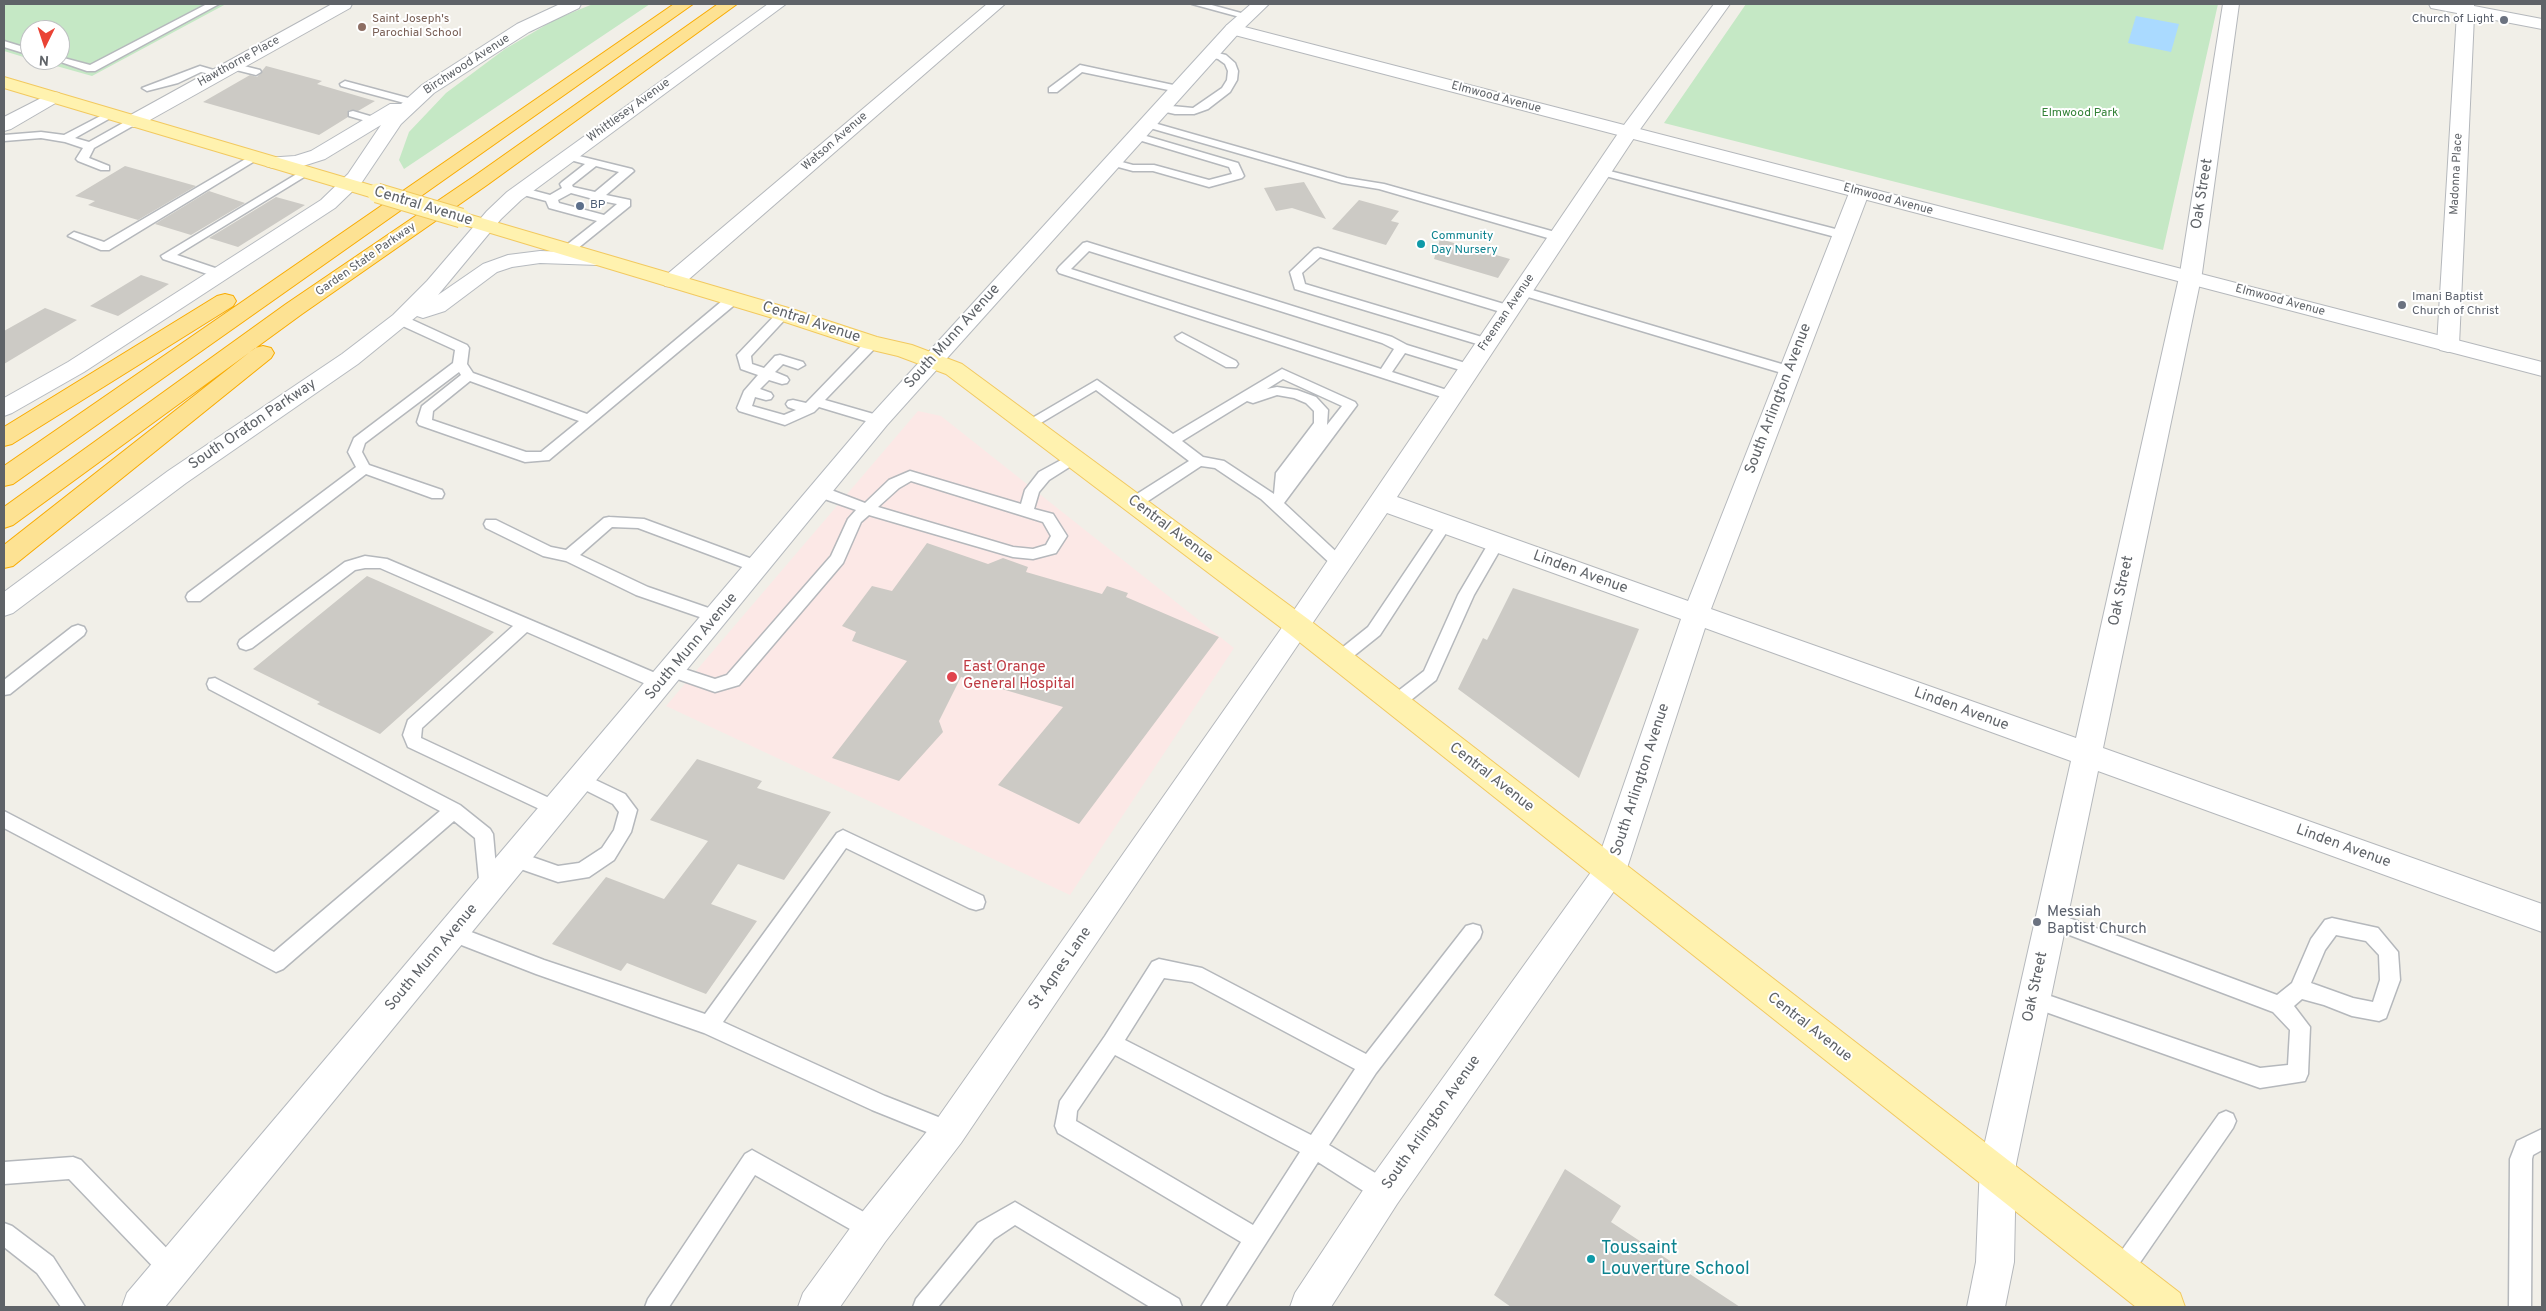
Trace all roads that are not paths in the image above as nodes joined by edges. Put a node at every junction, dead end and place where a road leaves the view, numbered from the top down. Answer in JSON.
{"nodes":[{"id":1,"x":214,"y":4,"type":"edge"},
{"id":2,"x":344,"y":4,"type":"edge"},
{"id":3,"x":559,"y":4,"type":"edge"},
{"id":4,"x":574,"y":4,"type":"edge"},
{"id":5,"x":685,"y":4,"type":"edge"},
{"id":6,"x":730,"y":4,"type":"edge"},
{"id":7,"x":778,"y":4,"type":"edge"},
{"id":8,"x":997,"y":4,"type":"edge"},
{"id":9,"x":1197,"y":4,"type":"edge"},
{"id":10,"x":1722,"y":4,"type":"edge"},
{"id":11,"x":2231,"y":4,"type":"edge"},
{"id":12,"x":2437,"y":4,"type":"edge"},
{"id":13,"x":2466,"y":6,"type":"edge"},
{"id":14,"x":1247,"y":16,"type":"edge"},
{"id":15,"x":2542,"y":24,"type":"edge"},
{"id":16,"x":523,"y":28,"type":"junction"},
{"id":17,"x":4,"y":44,"type":"edge"},
{"id":18,"x":20,"y":49,"type":"edge"},
{"id":19,"x":1210,"y":54,"type":"junction"},
{"id":20,"x":70,"y":63,"type":"edge"},
{"id":21,"x":226,"y":70,"type":"junction"},
{"id":22,"x":256,"y":72,"type":"dead end"},
{"id":23,"x":4,"y":82,"type":"edge"},
{"id":24,"x":345,"y":84,"type":"dead end"},
{"id":25,"x":147,"y":88,"type":"dead end"},
{"id":26,"x":428,"y":89,"type":"junction"},
{"id":27,"x":1053,"y":90,"type":"dead end"},
{"id":28,"x":1178,"y":90,"type":"junction"},
{"id":29,"x":53,"y":97,"type":"junction"},
{"id":30,"x":408,"y":101,"type":"junction"},
{"id":31,"x":1161,"y":108,"type":"junction"},
{"id":32,"x":110,"y":114,"type":"junction"},
{"id":33,"x":353,"y":114,"type":"dead end"},
{"id":34,"x":134,"y":121,"type":"junction"},
{"id":35,"x":376,"y":121,"type":"junction"},
{"id":36,"x":4,"y":125,"type":"edge"},
{"id":37,"x":1141,"y":130,"type":"junction"},
{"id":38,"x":1628,"y":133,"type":"junction"},
{"id":39,"x":4,"y":138,"type":"edge"},
{"id":40,"x":66,"y":139,"type":"junction"},
{"id":41,"x":90,"y":146,"type":"junction"},
{"id":42,"x":473,"y":149,"type":"junction"},
{"id":43,"x":567,"y":156,"type":"junction"},
{"id":44,"x":254,"y":157,"type":"junction"},
{"id":45,"x":273,"y":162,"type":"junction"},
{"id":46,"x":1112,"y":162,"type":"junction"},
{"id":47,"x":593,"y":163,"type":"junction"},
{"id":48,"x":105,"y":168,"type":"dead end"},
{"id":49,"x":306,"y":172,"type":"junction"},
{"id":50,"x":1602,"y":172,"type":"junction"},
{"id":51,"x":480,"y":181,"type":"junction"},
{"id":52,"x":349,"y":185,"type":"junction"},
{"id":53,"x":569,"y":189,"type":"junction"},
{"id":54,"x":520,"y":191,"type":"junction"},
{"id":55,"x":1860,"y":193,"type":"junction"},
{"id":56,"x":597,"y":196,"type":"junction"},
{"id":57,"x":552,"y":199,"type":"junction"},
{"id":58,"x":605,"y":219,"type":"junction"},
{"id":59,"x":485,"y":225,"type":"junction"},
{"id":60,"x":1843,"y":235,"type":"junction"},
{"id":61,"x":74,"y":236,"type":"dead end"},
{"id":62,"x":1558,"y":237,"type":"junction"},
{"id":63,"x":568,"y":250,"type":"junction"},
{"id":64,"x":598,"y":259,"type":"junction"},
{"id":65,"x":220,"y":274,"type":"junction"},
{"id":66,"x":2189,"y":278,"type":"junction"},
{"id":67,"x":673,"y":281,"type":"junction"},
{"id":68,"x":1522,"y":291,"type":"junction"},
{"id":69,"x":733,"y":299,"type":"junction"},
{"id":70,"x":1509,"y":310,"type":"junction"},
{"id":71,"x":784,"y":314,"type":"junction"},
{"id":72,"x":401,"y":320,"type":"junction"},
{"id":73,"x":1182,"y":337,"type":"dead end"},
{"id":74,"x":872,"y":342,"type":"junction"},
{"id":75,"x":1487,"y":343,"type":"junction"},
{"id":76,"x":2448,"y":345,"type":"junction"},
{"id":77,"x":1402,"y":348,"type":"junction"},
{"id":78,"x":932,"y":359,"type":"junction"},
{"id":79,"x":798,"y":364,"type":"dead end"},
{"id":80,"x":1231,"y":364,"type":"dead end"},
{"id":81,"x":1470,"y":369,"type":"junction"},
{"id":82,"x":2542,"y":369,"type":"edge"},
{"id":83,"x":464,"y":371,"type":"junction"},
{"id":84,"x":1790,"y":371,"type":"junction"},
{"id":85,"x":825,"y":373,"type":"dead end"},
{"id":86,"x":765,"y":374,"type":"junction"},
{"id":87,"x":1384,"y":374,"type":"junction"},
{"id":88,"x":839,"y":377,"type":"junction"},
{"id":89,"x":782,"y":380,"type":"dead end"},
{"id":90,"x":810,"y":388,"type":"dead end"},
{"id":91,"x":750,"y":391,"type":"junction"},
{"id":92,"x":766,"y":396,"type":"dead end"},
{"id":93,"x":1451,"y":396,"type":"junction"},
{"id":94,"x":816,"y":401,"type":"junction"},
{"id":95,"x":793,"y":404,"type":"dead end"},
{"id":96,"x":4,"y":408,"type":"edge"},
{"id":97,"x":588,"y":419,"type":"junction"},
{"id":98,"x":879,"y":420,"type":"junction"},
{"id":99,"x":1029,"y":424,"type":"junction"},
{"id":100,"x":1179,"y":437,"type":"junction"},
{"id":101,"x":4,"y":438,"type":"edge"},
{"id":102,"x":1074,"y":458,"type":"junction"},
{"id":103,"x":1200,"y":461,"type":"junction"},
{"id":104,"x":364,"y":468,"type":"junction"},
{"id":105,"x":4,"y":478,"type":"edge"},
{"id":106,"x":821,"y":492,"type":"junction"},
{"id":107,"x":437,"y":494,"type":"dead end"},
{"id":108,"x":1279,"y":499,"type":"junction"},
{"id":109,"x":1381,"y":501,"type":"junction"},
{"id":110,"x":1134,"y":503,"type":"junction"},
{"id":111,"x":867,"y":509,"type":"junction"},
{"id":112,"x":1026,"y":510,"type":"junction"},
{"id":113,"x":4,"y":519,"type":"edge"},
{"id":114,"x":491,"y":524,"type":"dead end"},
{"id":115,"x":1445,"y":524,"type":"junction"},
{"id":116,"x":1496,"y":542,"type":"junction"},
{"id":117,"x":569,"y":556,"type":"junction"},
{"id":118,"x":4,"y":559,"type":"edge"},
{"id":119,"x":1339,"y":563,"type":"junction"},
{"id":120,"x":758,"y":567,"type":"junction"},
{"id":121,"x":194,"y":597,"type":"dead end"},
{"id":122,"x":4,"y":606,"type":"edge"},
{"id":123,"x":1696,"y":614,"type":"junction"},
{"id":124,"x":717,"y":617,"type":"junction"},
{"id":125,"x":525,"y":624,"type":"junction"},
{"id":126,"x":1298,"y":626,"type":"junction"},
{"id":127,"x":78,"y":631,"type":"dead end"},
{"id":128,"x":246,"y":644,"type":"dead end"},
{"id":129,"x":1339,"y":659,"type":"junction"},
{"id":130,"x":11,"y":675,"type":"edge"},
{"id":131,"x":667,"y":677,"type":"junction"},
{"id":132,"x":215,"y":684,"type":"dead end"},
{"id":133,"x":4,"y":688,"type":"edge"},
{"id":134,"x":1395,"y":702,"type":"junction"},
{"id":135,"x":2086,"y":754,"type":"junction"},
{"id":136,"x":581,"y":780,"type":"junction"},
{"id":137,"x":556,"y":809,"type":"junction"},
{"id":138,"x":454,"y":810,"type":"junction"},
{"id":139,"x":4,"y":819,"type":"edge"},
{"id":140,"x":515,"y":859,"type":"junction"},
{"id":141,"x":1610,"y":871,"type":"junction"},
{"id":142,"x":489,"y":890,"type":"junction"},
{"id":143,"x":976,"y":902,"type":"dead end"},
{"id":144,"x":2542,"y":918,"type":"edge"},
{"id":145,"x":2050,"y":919,"type":"junction"},
{"id":146,"x":1473,"y":932,"type":"dead end"},
{"id":147,"x":453,"y":933,"type":"junction"},
{"id":148,"x":2299,"y":990,"type":"junction"},
{"id":149,"x":2033,"y":999,"type":"junction"},
{"id":150,"x":2280,"y":1005,"type":"junction"},
{"id":151,"x":709,"y":1025,"type":"junction"},
{"id":152,"x":1112,"y":1043,"type":"junction"},
{"id":153,"x":1369,"y":1066,"type":"junction"},
{"id":154,"x":2226,"y":1121,"type":"dead end"},
{"id":155,"x":949,"y":1131,"type":"junction"},
{"id":156,"x":2542,"y":1139,"type":"edge"},
{"id":157,"x":1315,"y":1148,"type":"junction"},
{"id":158,"x":4,"y":1172,"type":"edge"},
{"id":159,"x":1996,"y":1175,"type":"junction"},
{"id":160,"x":1384,"y":1191,"type":"junction"},
{"id":161,"x":872,"y":1229,"type":"junction"},
{"id":162,"x":4,"y":1234,"type":"edge"},
{"id":163,"x":1256,"y":1240,"type":"junction"},
{"id":164,"x":172,"y":1270,"type":"junction"},
{"id":165,"x":2120,"y":1272,"type":"junction"},
{"id":166,"x":74,"y":1307,"type":"edge"},
{"id":167,"x":141,"y":1307,"type":"edge"},
{"id":168,"x":656,"y":1307,"type":"edge"},
{"id":169,"x":817,"y":1307,"type":"edge"},
{"id":170,"x":924,"y":1307,"type":"edge"},
{"id":171,"x":1171,"y":1307,"type":"edge"},
{"id":172,"x":1212,"y":1307,"type":"edge"},
{"id":173,"x":1309,"y":1307,"type":"edge"},
{"id":174,"x":1986,"y":1307,"type":"edge"},
{"id":175,"x":2166,"y":1307,"type":"edge"},
{"id":176,"x":2520,"y":1307,"type":"edge"}],
"edges":[{"from":1,"to":20,"type":"lane"},
{"from":2,"to":21,"type":"street","name":"Hawthorne Place"},
{"from":3,"to":16,"type":"street","name":"Birchwood Avenue"},
{"from":4,"to":16,"type":"street"},
{"from":5,"to":42,"type":"highway"},
{"from":6,"to":51,"type":"highway","name":"Garden State Parkway"},
{"from":7,"to":43,"type":"street","name":"Whittlesey Avenue"},
{"from":8,"to":67,"type":"street","name":"Watson Avenue"},
{"from":9,"to":14,"type":"lane"},
{"from":10,"to":38,"type":"street","name":"Freeman Avenue"},
{"from":11,"to":66,"type":"street","name":"Oak Street"},
{"from":12,"to":13,"type":"street"},
{"from":13,"to":15,"type":"street"},
{"from":13,"to":76,"type":"street","name":"Madonna Place"},
{"from":14,"to":19,"type":"street","name":"South Munn Avenue"},
{"from":14,"to":38,"type":"street","name":"Elmwood Avenue"},
{"from":16,"to":26,"type":"street","name":"Birchwood Avenue"},
{"from":17,"to":18,"type":"lane"},
{"from":19,"to":28,"type":"street","name":"South Munn Avenue"},
{"from":19,"to":31,"type":"lane"},
{"from":21,"to":22,"type":"lane"},
{"from":21,"to":25,"type":"lane"},
{"from":21,"to":34,"type":"street","name":"Hawthorne Place"},
{"from":23,"to":29,"type":"main road","name":"Central Avenue"},
{"from":24,"to":30,"type":"lane"},
{"from":26,"to":30,"type":"street"},
{"from":26,"to":52,"type":"street","name":"Birchwood Avenue"},
{"from":27,"to":28,"type":"lane"},
{"from":28,"to":31,"type":"street","name":"South Munn Avenue"},
{"from":29,"to":32,"type":"main road","name":"Central Avenue"},
{"from":29,"to":36,"type":"street"},
{"from":30,"to":35,"type":"street"},
{"from":31,"to":37,"type":"street","name":"South Munn Avenue"},
{"from":32,"to":34,"type":"main road","name":"Central Avenue"},
{"from":32,"to":40,"type":"lane"},
{"from":33,"to":35,"type":"lane"},
{"from":34,"to":41,"type":"lane"},
{"from":34,"to":44,"type":"main road","name":"Central Avenue"},
{"from":35,"to":45,"type":"street"},
{"from":37,"to":46,"type":"street","name":"South Munn Avenue"},
{"from":37,"to":46,"type":"lane"},
{"from":37,"to":62,"type":"lane"},
{"from":38,"to":50,"type":"street","name":"Freeman Avenue"},
{"from":38,"to":55,"type":"street","name":"Elmwood Avenue"},
{"from":39,"to":40,"type":"lane"},
{"from":40,"to":41,"type":"lane"},
{"from":41,"to":48,"type":"lane"},
{"from":42,"to":101,"type":"highway"},
{"from":42,"to":105,"type":"highway"},
{"from":43,"to":47,"type":"lane"},
{"from":43,"to":54,"type":"street","name":"Whittlesey Avenue"},
{"from":44,"to":45,"type":"main road","name":"Central Avenue"},
{"from":44,"to":61,"type":"lane"},
{"from":45,"to":49,"type":"main road","name":"Central Avenue"},
{"from":46,"to":78,"type":"street","name":"South Munn Avenue"},
{"from":47,"to":53,"type":"lane"},
{"from":47,"to":56,"type":"lane"},
{"from":49,"to":52,"type":"main road","name":"Central Avenue"},
{"from":49,"to":65,"type":"lane"},
{"from":50,"to":60,"type":"lane"},
{"from":50,"to":62,"type":"street","name":"Freeman Avenue"},
{"from":51,"to":113,"type":"highway","name":"Garden State Parkway"},
{"from":51,"to":118,"type":"highway"},
{"from":52,"to":59,"type":"main road","name":"Central Avenue","bridge":true},
{"from":52,"to":65,"type":"street"},
{"from":53,"to":56,"type":"lane"},
{"from":53,"to":57,"type":"lane"},
{"from":54,"to":57,"type":"lane"},
{"from":54,"to":59,"type":"street","name":"Whittlesey Avenue"},
{"from":55,"to":60,"type":"street","name":"South Arlington Avenue"},
{"from":55,"to":66,"type":"street","name":"Elmwood Avenue"},
{"from":56,"to":58,"type":"lane"},
{"from":57,"to":58,"type":"lane"},
{"from":58,"to":63,"type":"lane"},
{"from":59,"to":63,"type":"main road","name":"Central Avenue"},
{"from":59,"to":72,"type":"street","name":"South Oraton Parkway"},
{"from":60,"to":84,"type":"street","name":"South Arlington Avenue"},
{"from":62,"to":68,"type":"street","name":"Freeman Avenue"},
{"from":63,"to":64,"type":"main road","name":"Central Avenue"},
{"from":64,"to":67,"type":"main road","name":"Central Avenue"},
{"from":64,"to":72,"type":"street"},
{"from":65,"to":96,"type":"street"},
{"from":66,"to":76,"type":"street","name":"Elmwood Avenue"},
{"from":66,"to":135,"type":"street","name":"Oak Street"},
{"from":67,"to":69,"type":"main road","name":"Central Avenue"},
{"from":68,"to":70,"type":"street","name":"Freeman Avenue"},
{"from":68,"to":84,"type":"lane"},
{"from":69,"to":71,"type":"main road","name":"Central Avenue"},
{"from":69,"to":97,"type":"lane"},
{"from":70,"to":75,"type":"street","name":"Freeman Avenue"},
{"from":70,"to":75,"type":"lane"},
{"from":71,"to":74,"type":"main road","name":"Central Avenue"},
{"from":71,"to":86,"type":"lane"},
{"from":72,"to":83,"type":"lane"},
{"from":72,"to":122,"type":"street","name":"South Oraton Parkway"},
{"from":73,"to":80,"type":"lane"},
{"from":74,"to":78,"type":"main road","name":"Central Avenue"},
{"from":74,"to":88,"type":"lane"},
{"from":75,"to":81,"type":"street","name":"Freeman Avenue"},
{"from":76,"to":82,"type":"street","name":"Elmwood Avenue"},
{"from":77,"to":81,"type":"lane"},
{"from":77,"to":87,"type":"lane"},
{"from":77,"to":87,"type":"lane"},
{"from":78,"to":98,"type":"street","name":"South Munn Avenue"},
{"from":78,"to":99,"type":"main road","name":"Central Avenue"},
{"from":79,"to":86,"type":"lane"},
{"from":81,"to":93,"type":"street","name":"Freeman Avenue"},
{"from":83,"to":97,"type":"lane"},
{"from":83,"to":97,"type":"lane"},
{"from":83,"to":104,"type":"lane"},
{"from":84,"to":123,"type":"street","name":"South Arlington Avenue"},
{"from":85,"to":88,"type":"lane"},
{"from":86,"to":89,"type":"lane"},
{"from":86,"to":91,"type":"lane"},
{"from":87,"to":93,"type":"lane"},
{"from":88,"to":94,"type":"lane"},
{"from":90,"to":94,"type":"lane"},
{"from":91,"to":92,"type":"lane"},
{"from":91,"to":94,"type":"lane"},
{"from":93,"to":109,"type":"street","name":"Freeman Avenue"},
{"from":94,"to":95,"type":"lane"},
{"from":94,"to":98,"type":"lane"},
{"from":98,"to":106,"type":"street","name":"South Munn Avenue"},
{"from":99,"to":100,"type":"lane"},
{"from":99,"to":102,"type":"main road","name":"Central Avenue"},
{"from":100,"to":103,"type":"lane"},
{"from":100,"to":108,"type":"lane"},
{"from":100,"to":108,"type":"lane"},
{"from":102,"to":110,"type":"main road","name":"Central Avenue"},
{"from":102,"to":112,"type":"lane"},
{"from":103,"to":108,"type":"lane"},
{"from":103,"to":110,"type":"lane"},
{"from":104,"to":107,"type":"lane"},
{"from":104,"to":121,"type":"lane"},
{"from":106,"to":111,"type":"lane"},
{"from":106,"to":120,"type":"street","name":"South Munn Avenue"},
{"from":108,"to":119,"type":"lane"},
{"from":109,"to":115,"type":"street","name":"Linden Avenue"},
{"from":109,"to":119,"type":"street","name":"Freeman Avenue"},
{"from":110,"to":126,"type":"main road","name":"Central Avenue"},
{"from":111,"to":112,"type":"lane"},
{"from":111,"to":112,"type":"lane"},
{"from":111,"to":131,"type":"lane"},
{"from":114,"to":117,"type":"lane"},
{"from":115,"to":116,"type":"street","name":"Linden Avenue"},
{"from":115,"to":129,"type":"lane"},
{"from":116,"to":123,"type":"street","name":"Linden Avenue"},
{"from":116,"to":134,"type":"lane"},
{"from":117,"to":120,"type":"lane"},
{"from":117,"to":124,"type":"lane"},
{"from":119,"to":126,"type":"street","name":"Freeman Avenue"},
{"from":120,"to":124,"type":"street","name":"South Munn Avenue"},
{"from":123,"to":135,"type":"street","name":"Linden Avenue"},
{"from":123,"to":141,"type":"street","name":"South Arlington Avenue"},
{"from":124,"to":131,"type":"street","name":"South Munn Avenue"},
{"from":125,"to":128,"type":"lane"},
{"from":125,"to":131,"type":"lane"},
{"from":125,"to":137,"type":"lane"},
{"from":126,"to":129,"type":"main road","name":"Central Avenue"},
{"from":126,"to":155,"type":"street","name":"St Agnes Lane"},
{"from":127,"to":130,"type":"lane"},
{"from":129,"to":134,"type":"main road","name":"Central Avenue"},
{"from":130,"to":133,"type":"lane"},
{"from":131,"to":136,"type":"street","name":"South Munn Avenue"},
{"from":132,"to":138,"type":"lane"},
{"from":134,"to":141,"type":"main road","name":"Central Avenue"},
{"from":135,"to":144,"type":"street","name":"Linden Avenue"},
{"from":135,"to":145,"type":"street","name":"Oak Street"},
{"from":136,"to":137,"type":"street","name":"South Munn Avenue"},
{"from":136,"to":140,"type":"lane"},
{"from":137,"to":140,"type":"street","name":"South Munn Avenue"},
{"from":138,"to":139,"type":"lane"},
{"from":138,"to":142,"type":"lane"},
{"from":140,"to":142,"type":"street","name":"South Munn Avenue"},
{"from":141,"to":159,"type":"main road","name":"Central Avenue"},
{"from":141,"to":160,"type":"street","name":"South Arlington Avenue"},
{"from":142,"to":147,"type":"street","name":"South Munn Avenue"},
{"from":143,"to":151,"type":"lane"},
{"from":145,"to":149,"type":"street","name":"Oak Street"},
{"from":145,"to":150,"type":"lane"},
{"from":146,"to":153,"type":"lane"},
{"from":147,"to":151,"type":"lane"},
{"from":147,"to":164,"type":"street","name":"South Munn Avenue"},
{"from":148,"to":148,"type":"lane"},
{"from":148,"to":150,"type":"lane"},
{"from":149,"to":150,"type":"lane"},
{"from":149,"to":159,"type":"street","name":"Oak Street"},
{"from":151,"to":155,"type":"lane"},
{"from":152,"to":153,"type":"lane"},
{"from":152,"to":157,"type":"lane"},
{"from":152,"to":163,"type":"lane"},
{"from":153,"to":157,"type":"lane"},
{"from":154,"to":165,"type":"lane"},
{"from":155,"to":161,"type":"street","name":"St Agnes Lane"},
{"from":156,"to":176,"type":"lane"},
{"from":157,"to":160,"type":"lane"},
{"from":157,"to":163,"type":"lane"},
{"from":158,"to":164,"type":"lane"},
{"from":159,"to":165,"type":"main road","name":"Central Avenue"},
{"from":159,"to":174,"type":"street","name":"Oak Street"},
{"from":160,"to":173,"type":"street","name":"South Arlington Avenue"},
{"from":161,"to":168,"type":"lane"},
{"from":161,"to":169,"type":"street","name":"St Agnes Lane"},
{"from":162,"to":166,"type":"lane"},
{"from":163,"to":172,"type":"lane"},
{"from":164,"to":167,"type":"street","name":"South Munn Avenue"},
{"from":165,"to":175,"type":"main road","name":"Central Avenue"},
{"from":170,"to":171,"type":"lane"}]}
